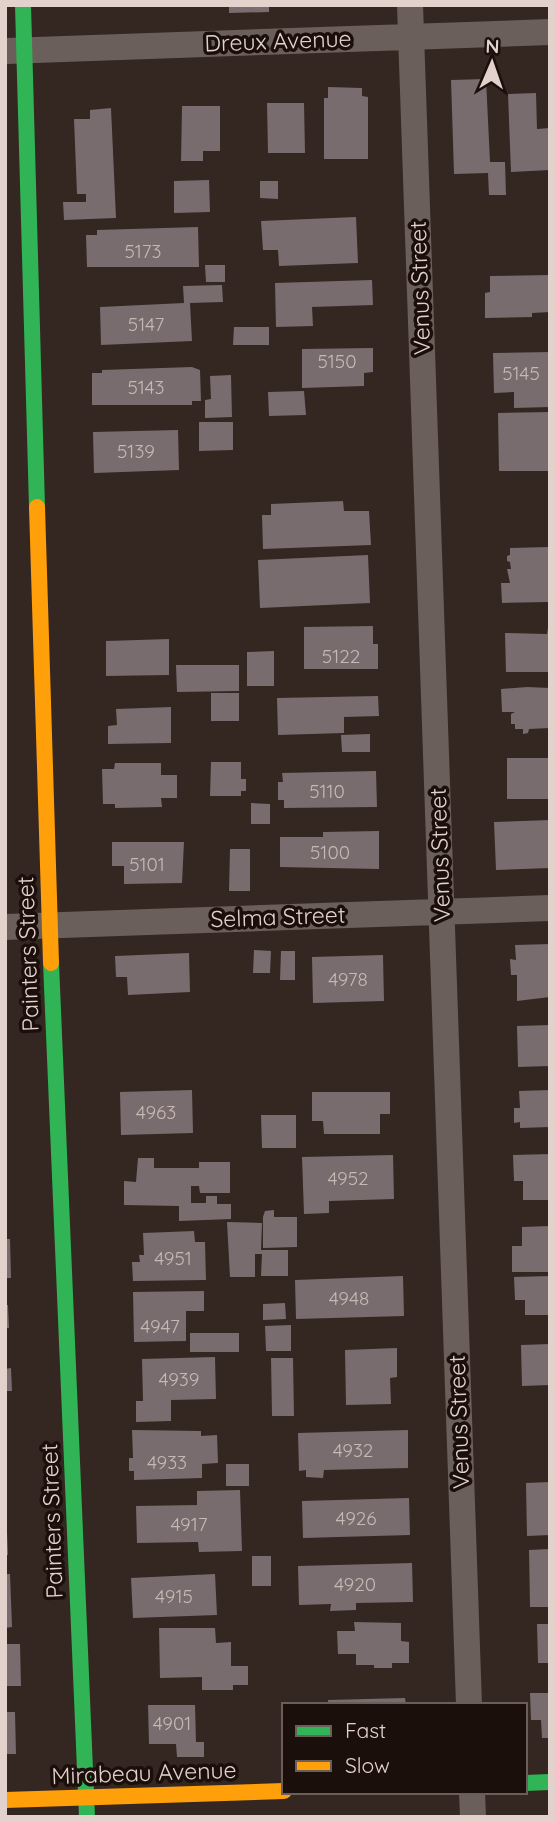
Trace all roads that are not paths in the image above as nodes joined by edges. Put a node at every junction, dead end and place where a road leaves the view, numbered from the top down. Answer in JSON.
{"nodes":[{"id":1,"x":23,"y":5,"type":"edge"},
{"id":2,"x":410,"y":5,"type":"edge"},
{"id":3,"x":550,"y":32,"type":"edge"},
{"id":4,"x":411,"y":37,"type":"junction"},
{"id":5,"x":15,"y":51,"type":"edge"},
{"id":6,"x":550,"y":908,"type":"edge"},
{"id":7,"x":442,"y":912,"type":"junction"},
{"id":8,"x":49,"y":925,"type":"junction"},
{"id":9,"x":5,"y":927,"type":"edge"},
{"id":10,"x":469,"y":1703,"type":"edge"},
{"id":11,"x":550,"y":1782,"type":"edge"},
{"id":12,"x":527,"y":1783,"type":"edge"},
{"id":13,"x":282,"y":1791,"type":"edge"},
{"id":14,"x":472,"y":1794,"type":"edge"},
{"id":15,"x":87,"y":1797,"type":"junction"},
{"id":16,"x":5,"y":1800,"type":"edge"},
{"id":17,"x":87,"y":1817,"type":"edge"},
{"id":18,"x":473,"y":1817,"type":"edge"}],
"edges":[{"from":1,"to":5,"type":"street","name":"Painters Street"},
{"from":2,"to":4,"type":"street","name":"Venus Street"},
{"from":3,"to":4,"type":"street","name":"Dreux Avenue"},
{"from":4,"to":5,"type":"street","name":"Dreux Avenue"},
{"from":4,"to":7,"type":"street","name":"Venus Street"},
{"from":5,"to":8,"type":"street","name":"Painters Street"},
{"from":6,"to":7,"type":"street","name":"Selma Street"},
{"from":7,"to":8,"type":"street","name":"Selma Street"},
{"from":7,"to":10,"type":"street","name":"Venus Street"},
{"from":8,"to":9,"type":"street","name":"Selma Street"},
{"from":8,"to":15,"type":"street","name":"Painters Street"},
{"from":11,"to":12,"type":"street"},
{"from":13,"to":15,"type":"street","name":"Mirabeau Avenue"},
{"from":14,"to":18,"type":"street"},
{"from":15,"to":16,"type":"street","name":"Mirabeau Avenue"},
{"from":15,"to":17,"type":"street","name":"Painters Street"}]}
